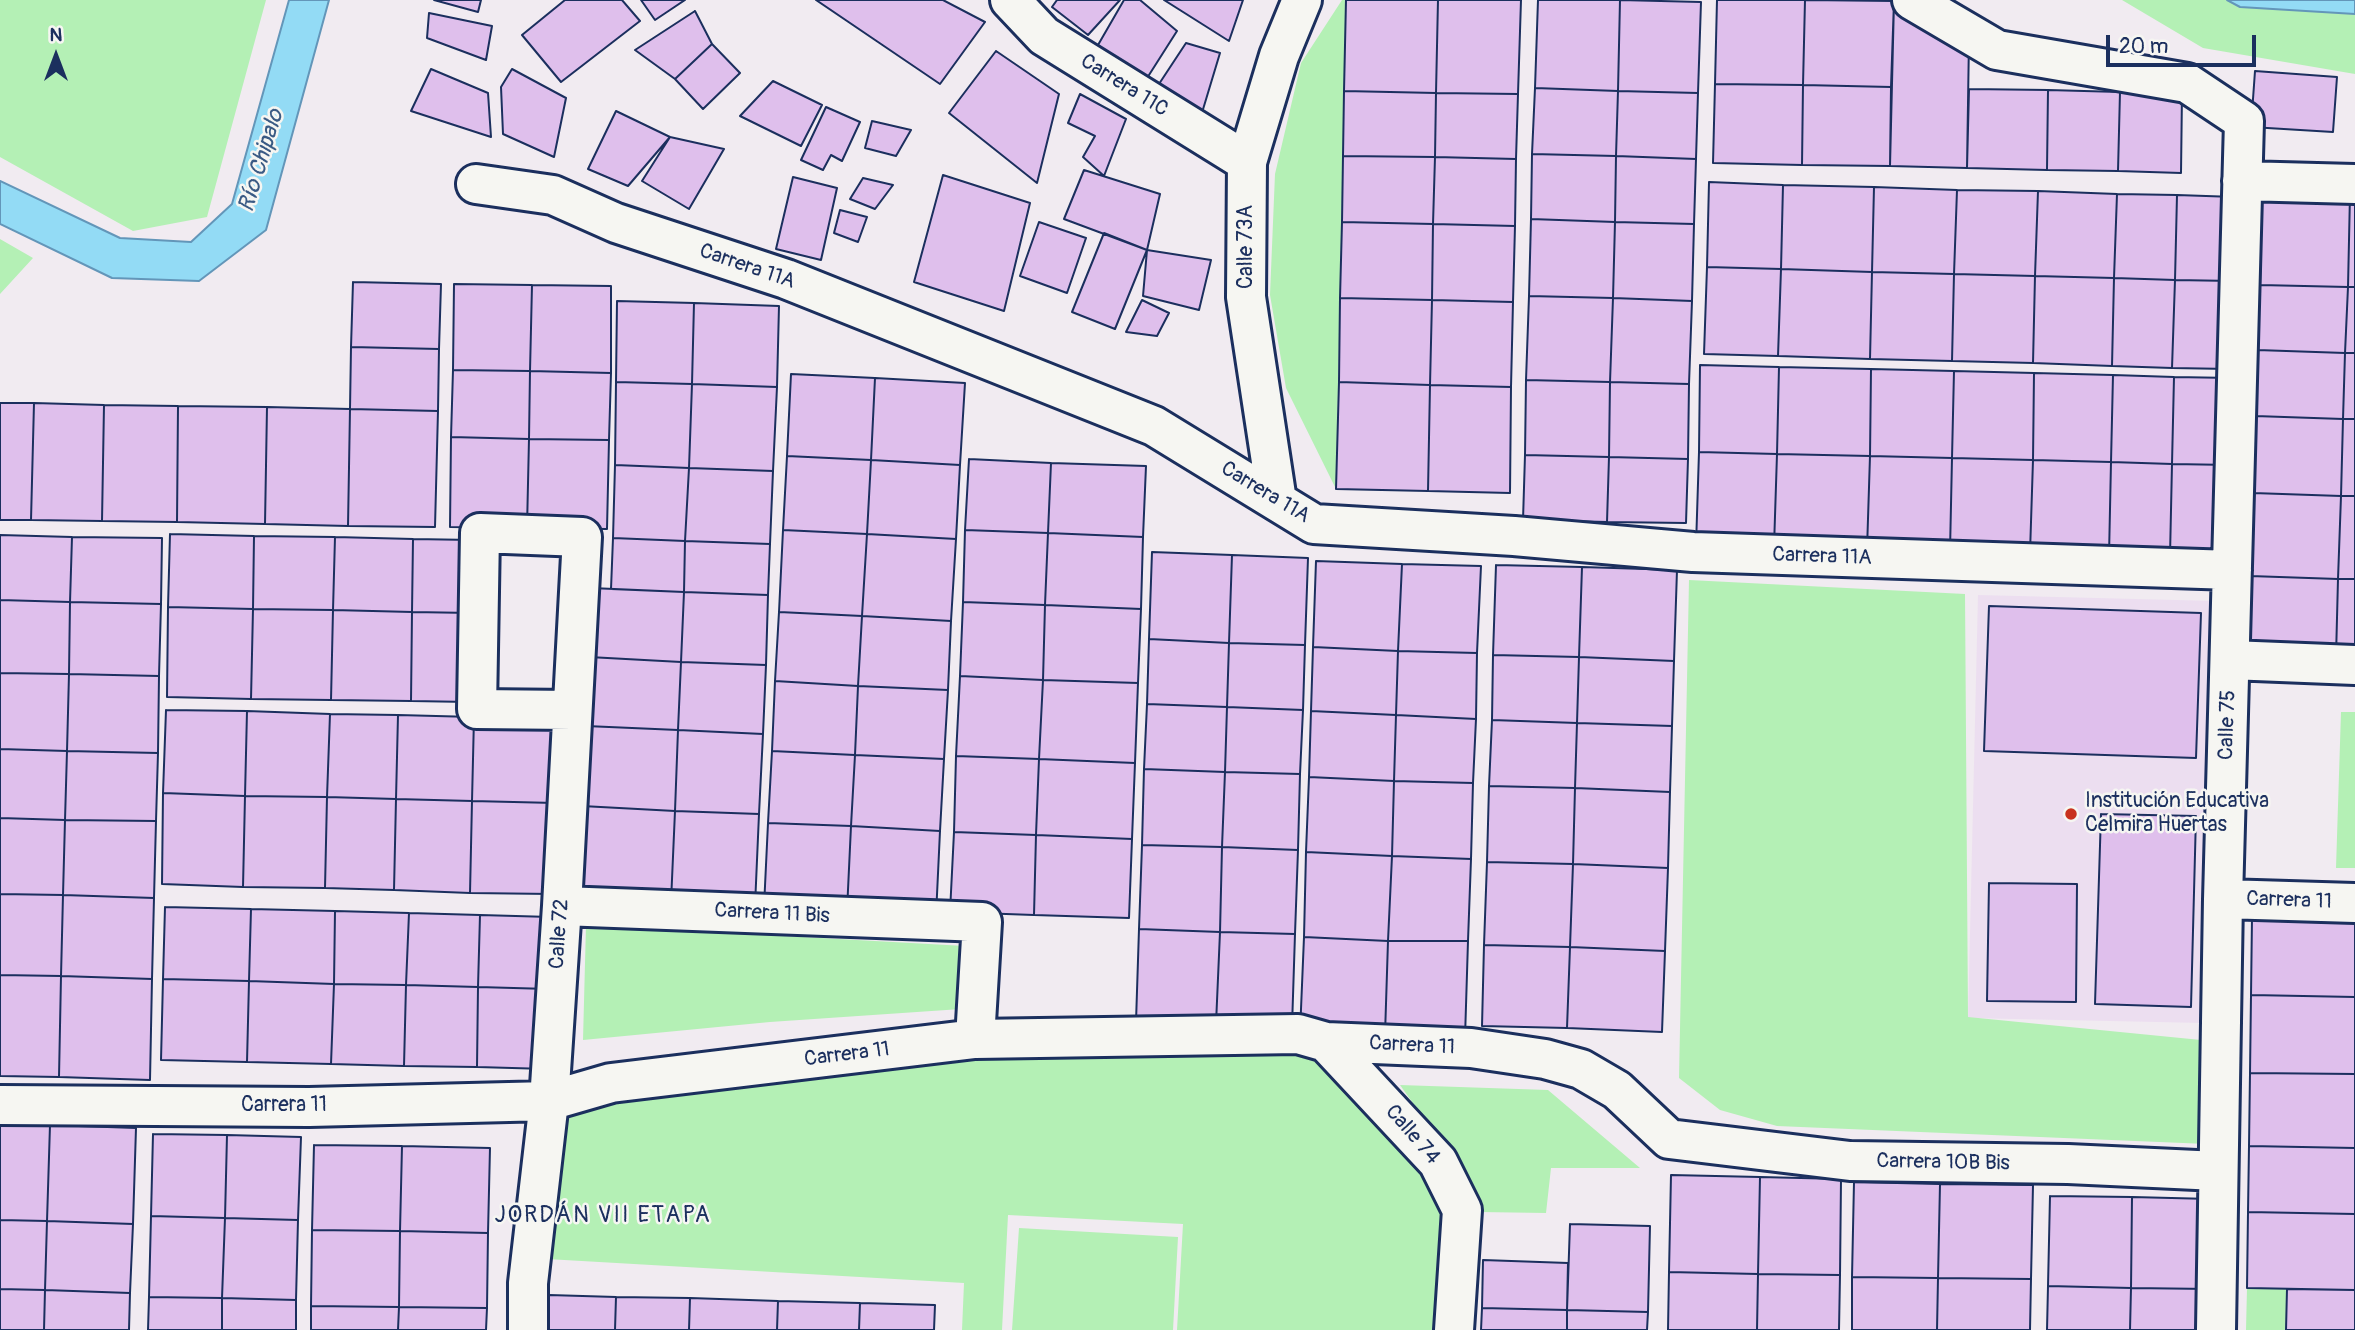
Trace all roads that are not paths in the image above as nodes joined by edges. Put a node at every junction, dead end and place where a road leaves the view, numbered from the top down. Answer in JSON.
{"nodes":[{"id":1,"x":1010,"y":0,"type":"edge"},
{"id":2,"x":1302,"y":0,"type":"edge"},
{"id":3,"x":1912,"y":0,"type":"edge"},
{"id":4,"x":1247,"y":162,"type":"junction"},
{"id":5,"x":2242,"y":181,"type":"junction"},
{"id":6,"x":476,"y":184,"type":"dead end"},
{"id":7,"x":2355,"y":184,"type":"edge"},
{"id":8,"x":1277,"y":501,"type":"junction"},
{"id":9,"x":2232,"y":570,"type":"junction"},
{"id":10,"x":2230,"y":660,"type":"junction"},
{"id":11,"x":2355,"y":665,"type":"edge"},
{"id":12,"x":572,"y":710,"type":"junction"},
{"id":13,"x":2223,"y":899,"type":"junction"},
{"id":14,"x":2355,"y":903,"type":"edge"},
{"id":15,"x":562,"y":906,"type":"junction"},
{"id":16,"x":975,"y":1039,"type":"junction"},
{"id":17,"x":1326,"y":1042,"type":"junction"},
{"id":18,"x":549,"y":1101,"type":"junction"},
{"id":19,"x":0,"y":1105,"type":"edge"},
{"id":20,"x":1669,"y":1139,"type":"joint"},
{"id":21,"x":2218,"y":1171,"type":"junction"},
{"id":22,"x":528,"y":1330,"type":"edge"},
{"id":23,"x":1454,"y":1330,"type":"edge"},
{"id":24,"x":2216,"y":1330,"type":"edge"}],
"edges":[{"from":1,"to":4,"type":"street","name":"Carrera 11C"},
{"from":2,"to":4,"type":"street","name":"Calle 73A"},
{"from":3,"to":5,"type":"street","name":"Calle 75"},
{"from":4,"to":8,"type":"street","name":"Calle 73A"},
{"from":5,"to":7,"type":"street"},
{"from":5,"to":9,"type":"street","name":"Calle 75"},
{"from":6,"to":8,"type":"street","name":"Carrera 11A"},
{"from":8,"to":9,"type":"street","name":"Carrera 11A"},
{"from":9,"to":10,"type":"street","name":"Calle 75"},
{"from":10,"to":11,"type":"street"},
{"from":10,"to":13,"type":"street","name":"Calle 75"},
{"from":12,"to":12,"type":"street","name":"Calle 72"},
{"from":12,"to":15,"type":"street","name":"Calle 72"},
{"from":13,"to":14,"type":"street","name":"Carrera 11"},
{"from":13,"to":21,"type":"street","name":"Calle 75"},
{"from":15,"to":16,"type":"street","name":"Carrera 11 Bis"},
{"from":15,"to":18,"type":"street","name":"Calle 72"},
{"from":16,"to":17,"type":"street","name":"Carrera 11"},
{"from":16,"to":18,"type":"street","name":"Carrera 11"},
{"from":17,"to":20,"type":"street","name":"Carrera 11"},
{"from":17,"to":23,"type":"street","name":"Calle 74"},
{"from":18,"to":19,"type":"street","name":"Carrera 11"},
{"from":18,"to":22,"type":"street","name":"Calle 72"},
{"from":20,"to":21,"type":"street","name":"Carrera 10B Bis"},
{"from":21,"to":24,"type":"street","name":"Calle 75"}]}
